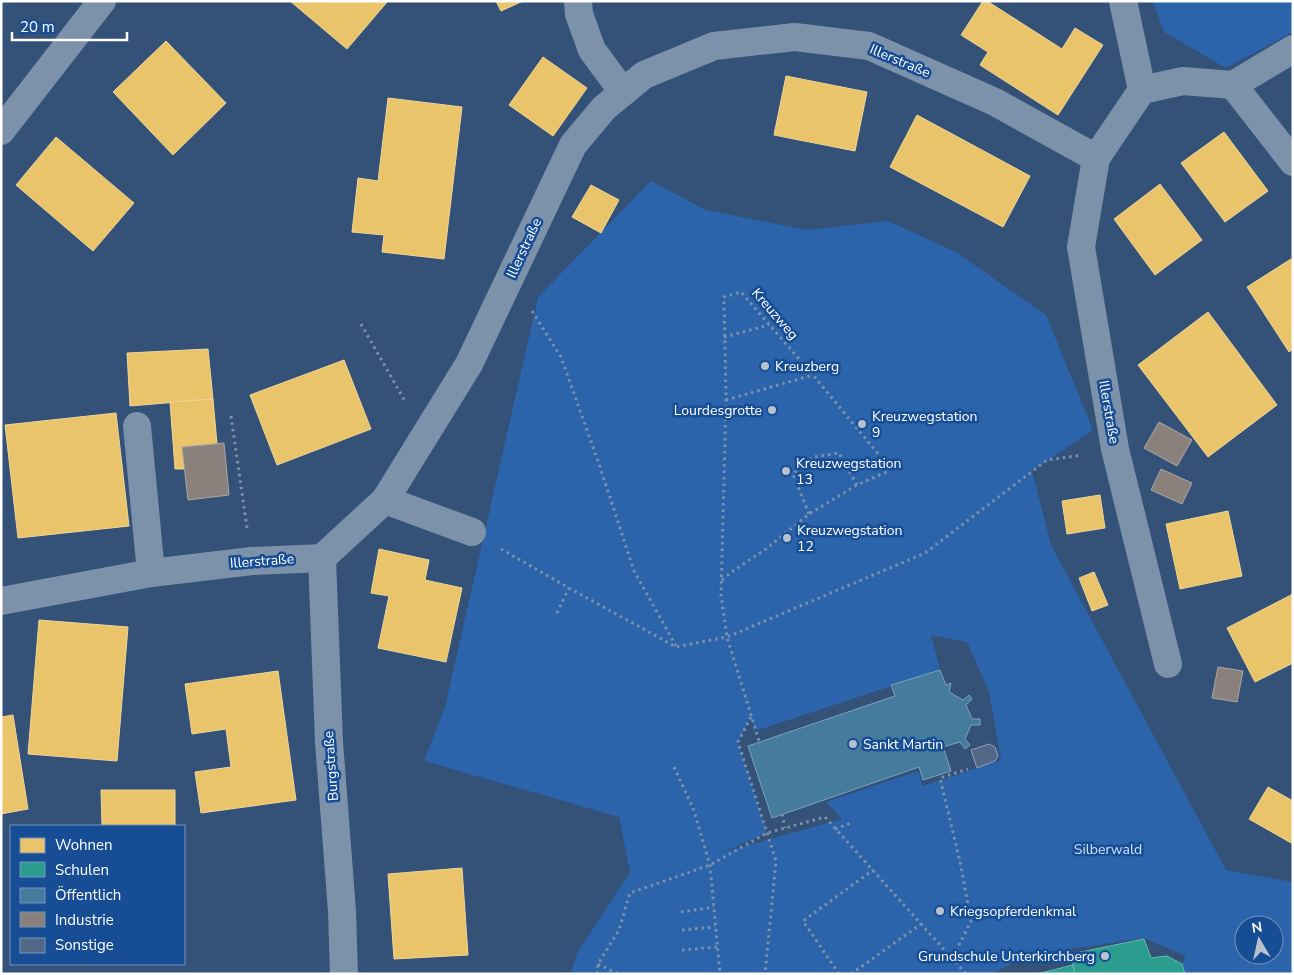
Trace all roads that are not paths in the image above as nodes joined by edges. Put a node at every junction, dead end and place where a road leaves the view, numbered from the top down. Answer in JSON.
{"nodes":[{"id":1,"x":102,"y":1,"type":"edge"},
{"id":2,"x":578,"y":1,"type":"edge"},
{"id":3,"x":1123,"y":1,"type":"edge"},
{"id":4,"x":1293,"y":49,"type":"edge"},
{"id":5,"x":1234,"y":85,"type":"junction"},
{"id":6,"x":1142,"y":90,"type":"junction"},
{"id":7,"x":623,"y":92,"type":"junction"},
{"id":8,"x":1,"y":131,"type":"edge"},
{"id":9,"x":1096,"y":158,"type":"junction"},
{"id":10,"x":1293,"y":162,"type":"edge"},
{"id":11,"x":137,"y":426,"type":"dead end"},
{"id":12,"x":385,"y":500,"type":"junction"},
{"id":13,"x":472,"y":532,"type":"road end"},
{"id":14,"x":322,"y":558,"type":"junction"},
{"id":15,"x":151,"y":573,"type":"junction"},
{"id":16,"x":1,"y":601,"type":"edge"},
{"id":17,"x":1168,"y":664,"type":"dead end"},
{"id":18,"x":344,"y":974,"type":"edge"}],
"edges":[{"from":1,"to":8,"type":"street"},
{"from":2,"to":7,"type":"street"},
{"from":3,"to":6,"type":"street"},
{"from":4,"to":5,"type":"street"},
{"from":5,"to":6,"type":"street"},
{"from":5,"to":10,"type":"street"},
{"from":6,"to":9,"type":"street","name":"Illerstraße"},
{"from":7,"to":9,"type":"street","name":"Illerstraße"},
{"from":7,"to":12,"type":"street","name":"Illerstraße"},
{"from":9,"to":17,"type":"street","name":"Illerstraße"},
{"from":11,"to":15,"type":"street"},
{"from":12,"to":13,"type":"street"},
{"from":12,"to":14,"type":"street","name":"Illerstraße"},
{"from":14,"to":15,"type":"street","name":"Illerstraße"},
{"from":14,"to":18,"type":"street","name":"Burgstraße"},
{"from":15,"to":16,"type":"street","name":"Illerstraße"}]}
